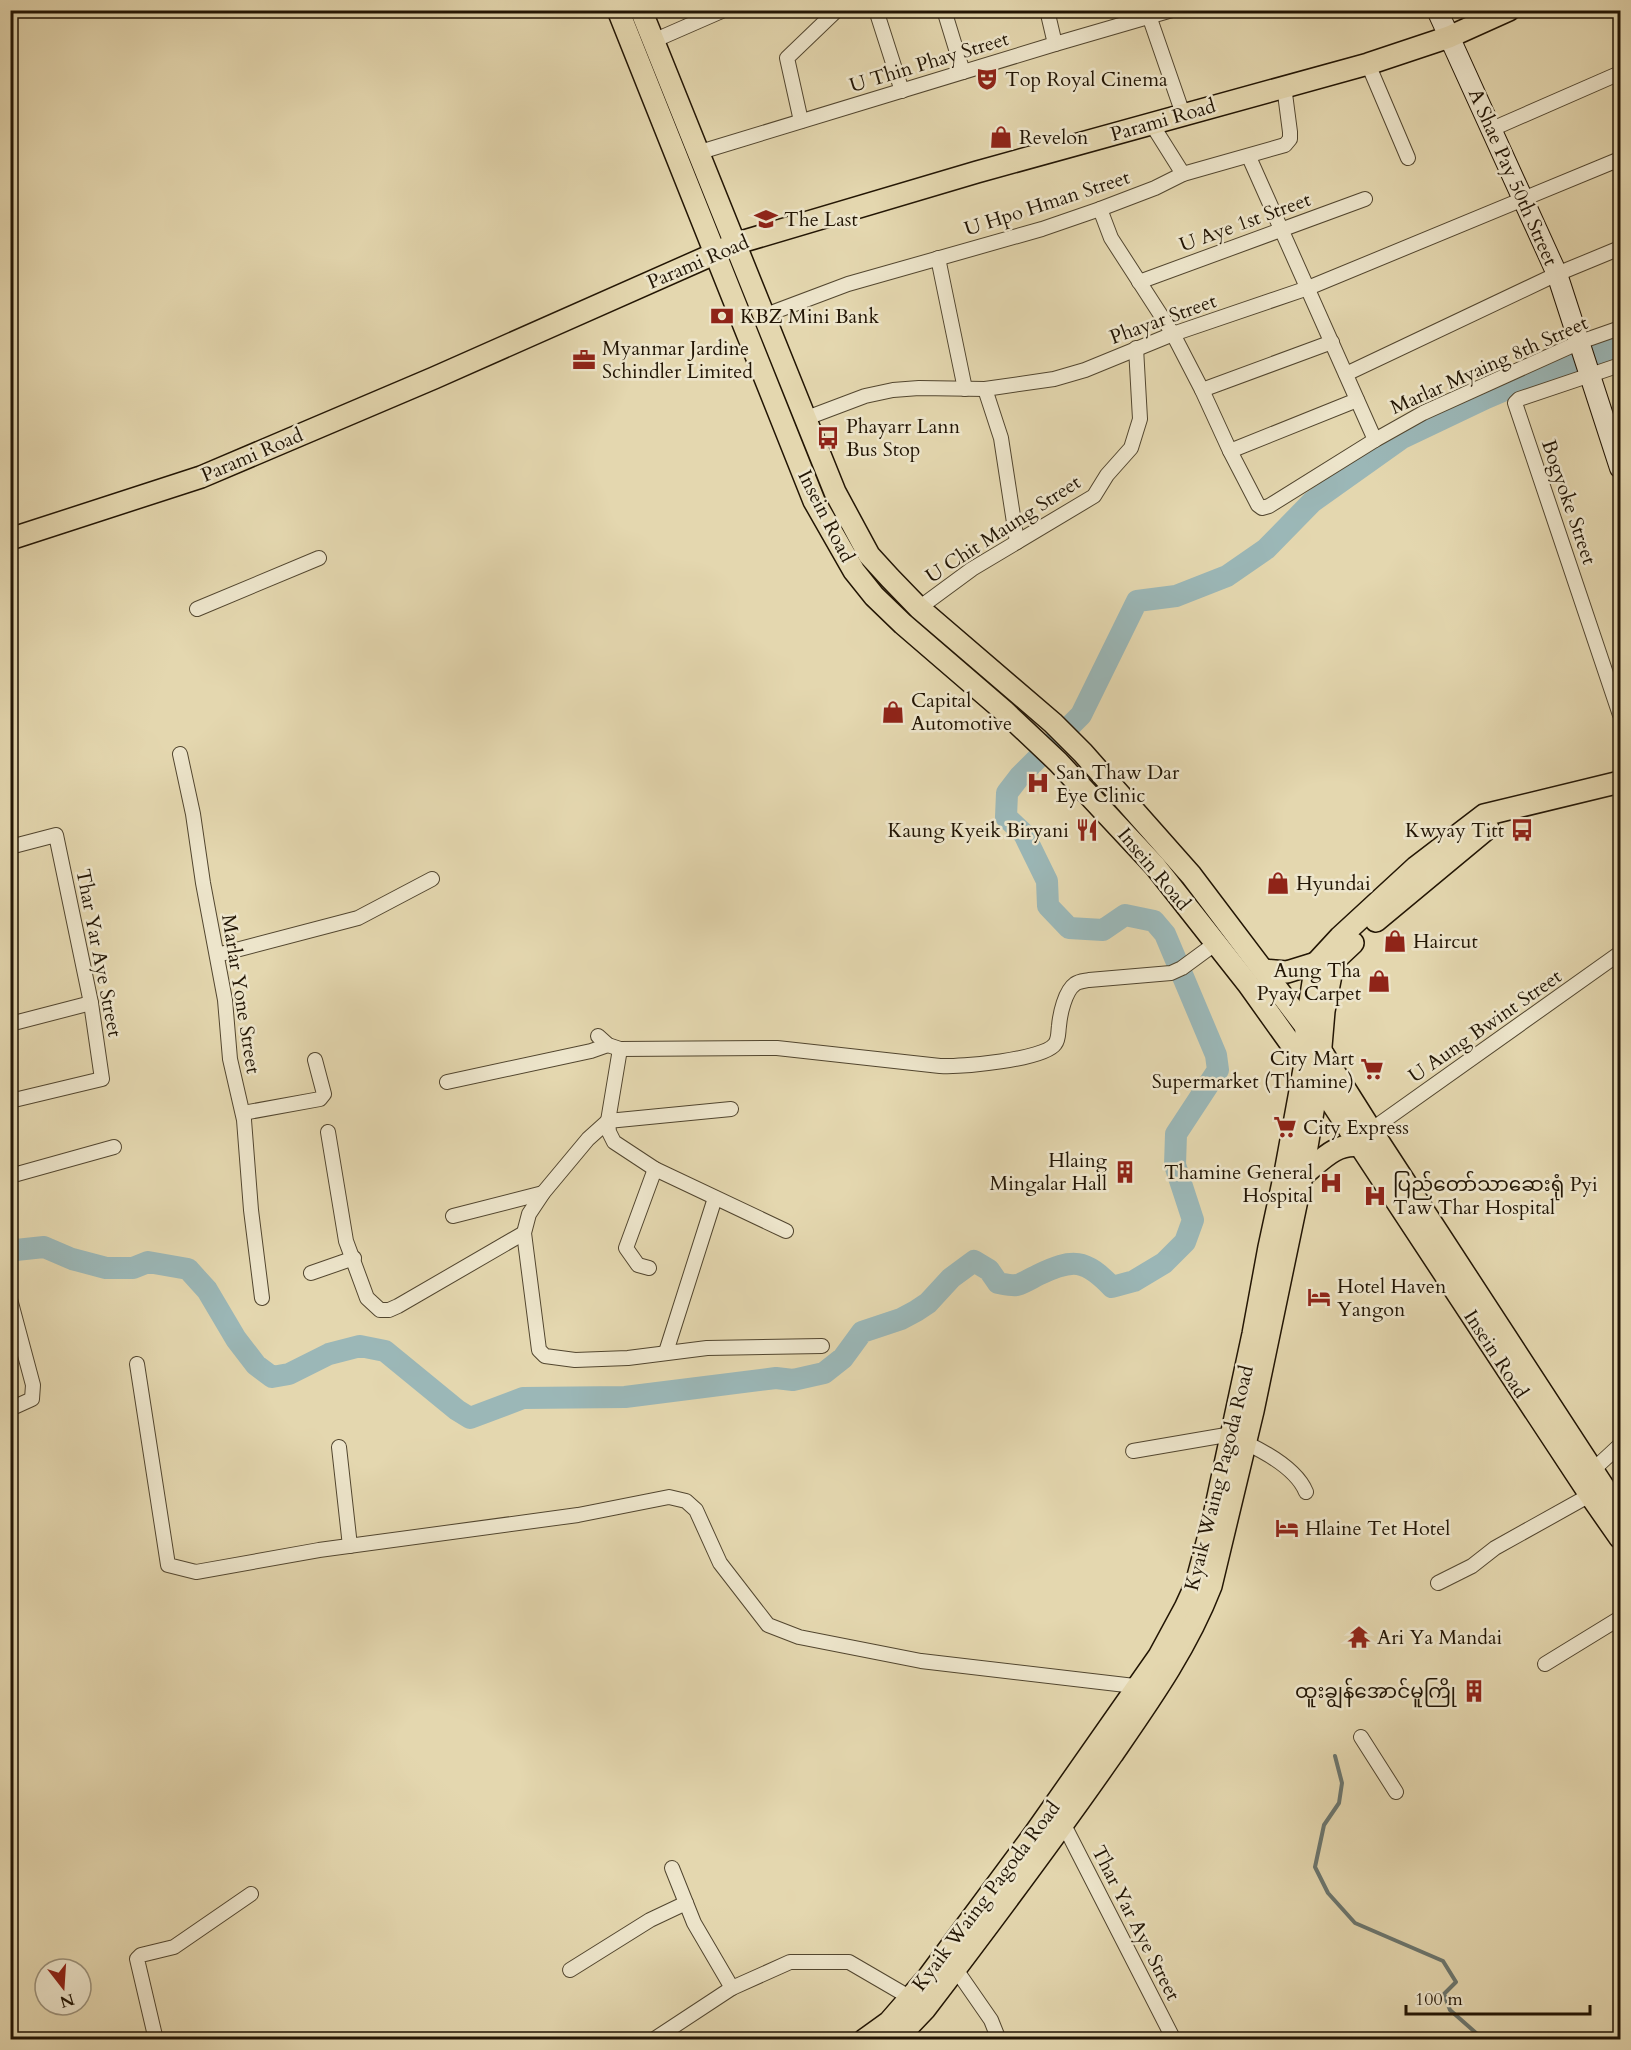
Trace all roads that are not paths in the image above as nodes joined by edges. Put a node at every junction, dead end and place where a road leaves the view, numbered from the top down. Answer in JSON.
{"nodes":[{"id":1,"x":618,"y":10,"type":"edge"},
{"id":2,"x":641,"y":10,"type":"edge"},
{"id":3,"x":724,"y":10,"type":"edge"},
{"id":4,"x":837,"y":10,"type":"edge"},
{"id":5,"x":876,"y":10,"type":"edge"},
{"id":6,"x":944,"y":10,"type":"edge"},
{"id":7,"x":1047,"y":10,"type":"edge"},
{"id":8,"x":1172,"y":10,"type":"edge"},
{"id":9,"x":1437,"y":10,"type":"edge"},
{"id":10,"x":1509,"y":10,"type":"edge"},
{"id":11,"x":1149,"y":14,"type":"edge"},
{"id":12,"x":1449,"y":37,"type":"junction"},
{"id":13,"x":653,"y":41,"type":"junction"},
{"id":14,"x":1055,"y":44,"type":"junction"},
{"id":15,"x":1368,"y":64,"type":"junction"},
{"id":16,"x":963,"y":72,"type":"junction"},
{"id":17,"x":1620,"y":73,"type":"edge"},
{"id":18,"x":1284,"y":86,"type":"junction"},
{"id":19,"x":902,"y":91,"type":"junction"},
{"id":20,"x":1183,"y":114,"type":"junction"},
{"id":21,"x":801,"y":121,"type":"junction"},
{"id":22,"x":1151,"y":123,"type":"junction"},
{"id":23,"x":1492,"y":129,"type":"junction"},
{"id":24,"x":697,"y":153,"type":"junction"},
{"id":25,"x":1249,"y":157,"type":"junction"},
{"id":26,"x":1408,"y":158,"type":"dead end"},
{"id":27,"x":1620,"y":159,"type":"edge"},
{"id":28,"x":1183,"y":174,"type":"junction"},
{"id":29,"x":1365,"y":199,"type":"dead end"},
{"id":30,"x":1523,"y":200,"type":"junction"},
{"id":31,"x":1100,"y":209,"type":"junction"},
{"id":32,"x":1281,"y":230,"type":"junction"},
{"id":33,"x":734,"y":244,"type":"junction"},
{"id":34,"x":1620,"y":248,"type":"edge"},
{"id":35,"x":714,"y":254,"type":"junction"},
{"id":36,"x":938,"y":258,"type":"junction"},
{"id":37,"x":1557,"y":274,"type":"junction"},
{"id":38,"x":1139,"y":282,"type":"junction"},
{"id":39,"x":1308,"y":288,"type":"junction"},
{"id":40,"x":763,"y":316,"type":"junction"},
{"id":41,"x":1620,"y":328,"type":"edge"},
{"id":42,"x":1173,"y":334,"type":"junction"},
{"id":43,"x":1332,"y":342,"type":"junction"},
{"id":44,"x":1581,"y":344,"type":"junction"},
{"id":45,"x":1136,"y":348,"type":"junction"},
{"id":46,"x":1620,"y":365,"type":"edge"},
{"id":47,"x":1590,"y":373,"type":"junction"},
{"id":48,"x":1346,"y":374,"type":"junction"},
{"id":49,"x":965,"y":389,"type":"junction"},
{"id":50,"x":985,"y":389,"type":"junction"},
{"id":51,"x":1202,"y":390,"type":"junction"},
{"id":52,"x":1357,"y":400,"type":"junction"},
{"id":53,"x":804,"y":419,"type":"junction"},
{"id":54,"x":1375,"y":440,"type":"junction"},
{"id":55,"x":1230,"y":451,"type":"junction"},
{"id":56,"x":1620,"y":468,"type":"edge"},
{"id":57,"x":10,"y":539,"type":"edge"},
{"id":58,"x":1017,"y":542,"type":"junction"},
{"id":59,"x":319,"y":558,"type":"dead end"},
{"id":60,"x":920,"y":608,"type":"junction"},
{"id":61,"x":196,"y":609,"type":"dead end"},
{"id":62,"x":948,"y":633,"type":"junction"},
{"id":63,"x":933,"y":649,"type":"junction"},
{"id":64,"x":1616,"y":688,"type":"edge"},
{"id":65,"x":1620,"y":716,"type":"edge"},
{"id":66,"x":180,"y":754,"type":"dead end"},
{"id":67,"x":1620,"y":782,"type":"edge"},
{"id":68,"x":1620,"y":793,"type":"edge"},
{"id":69,"x":10,"y":847,"type":"edge"},
{"id":70,"x":432,"y":879,"type":"dead end"},
{"id":71,"x":1216,"y":943,"type":"junction"},
{"id":72,"x":1620,"y":953,"type":"edge"},
{"id":73,"x":217,"y":956,"type":"junction"},
{"id":74,"x":1316,"y":963,"type":"junction"},
{"id":75,"x":1263,"y":970,"type":"junction"},
{"id":76,"x":91,"y":1003,"type":"junction"},
{"id":77,"x":10,"y":1024,"type":"edge"},
{"id":78,"x":1306,"y":1027,"type":"junction"},
{"id":79,"x":609,"y":1043,"type":"junction"},
{"id":80,"x":1313,"y":1058,"type":"junction"},
{"id":81,"x":315,"y":1060,"type":"dead end"},
{"id":82,"x":447,"y":1082,"type":"dead end"},
{"id":83,"x":1318,"y":1082,"type":"junction"},
{"id":84,"x":10,"y":1101,"type":"edge"},
{"id":85,"x":731,"y":1109,"type":"dead end"},
{"id":86,"x":243,"y":1113,"type":"junction"},
{"id":87,"x":608,"y":1121,"type":"junction"},
{"id":88,"x":328,"y":1132,"type":"dead end"},
{"id":89,"x":1365,"y":1138,"type":"junction"},
{"id":90,"x":114,"y":1148,"type":"dead end"},
{"id":91,"x":655,"y":1169,"type":"junction"},
{"id":92,"x":10,"y":1176,"type":"edge"},
{"id":93,"x":1302,"y":1176,"type":"junction"},
{"id":94,"x":543,"y":1192,"type":"junction"},
{"id":95,"x":715,"y":1198,"type":"junction"},
{"id":96,"x":453,"y":1216,"type":"dead end"},
{"id":97,"x":786,"y":1231,"type":"dead end"},
{"id":98,"x":524,"y":1233,"type":"junction"},
{"id":99,"x":354,"y":1258,"type":"junction"},
{"id":100,"x":649,"y":1268,"type":"dead end"},
{"id":101,"x":311,"y":1273,"type":"dead end"},
{"id":102,"x":262,"y":1298,"type":"dead end"},
{"id":103,"x":10,"y":1299,"type":"edge"},
{"id":104,"x":822,"y":1346,"type":"dead end"},
{"id":105,"x":666,"y":1352,"type":"junction"},
{"id":106,"x":137,"y":1364,"type":"dead end"},
{"id":107,"x":10,"y":1409,"type":"edge"},
{"id":108,"x":1239,"y":1439,"type":"junction"},
{"id":109,"x":1620,"y":1445,"type":"edge"},
{"id":110,"x":339,"y":1447,"type":"dead end"},
{"id":111,"x":1133,"y":1451,"type":"dead end"},
{"id":112,"x":1593,"y":1470,"type":"junction"},
{"id":113,"x":1306,"y":1492,"type":"dead end"},
{"id":114,"x":1590,"y":1495,"type":"junction"},
{"id":115,"x":1618,"y":1522,"type":"edge"},
{"id":116,"x":350,"y":1546,"type":"junction"},
{"id":117,"x":1438,"y":1583,"type":"dead end"},
{"id":118,"x":1620,"y":1618,"type":"edge"},
{"id":119,"x":1545,"y":1664,"type":"dead end"},
{"id":120,"x":1147,"y":1688,"type":"junction"},
{"id":121,"x":1361,"y":1737,"type":"dead end"},
{"id":122,"x":1396,"y":1792,"type":"dead end"},
{"id":123,"x":1055,"y":1820,"type":"junction"},
{"id":124,"x":672,"y":1868,"type":"dead end"},
{"id":125,"x":251,"y":1894,"type":"dead end"},
{"id":126,"x":686,"y":1903,"type":"junction"},
{"id":127,"x":956,"y":1968,"type":"junction"},
{"id":128,"x":570,"y":1970,"type":"dead end"},
{"id":129,"x":732,"y":1989,"type":"junction"},
{"id":130,"x":918,"y":2003,"type":"junction"},
{"id":131,"x":156,"y":2040,"type":"edge"},
{"id":132,"x":653,"y":2040,"type":"edge"},
{"id":133,"x":864,"y":2040,"type":"edge"},
{"id":134,"x":892,"y":2040,"type":"edge"},
{"id":135,"x":999,"y":2040,"type":"edge"},
{"id":136,"x":1174,"y":2040,"type":"edge"}],
"edges":[{"from":1,"to":35,"type":"main road","name":"Insein Road"},
{"from":2,"to":13,"type":"main road","name":"Insein Road"},
{"from":3,"to":13,"type":"street"},
{"from":4,"to":21,"type":"street"},
{"from":5,"to":19,"type":"street"},
{"from":6,"to":16,"type":"street"},
{"from":7,"to":14,"type":"street"},
{"from":8,"to":11,"type":"street","name":"U Thin Phay Street"},
{"from":9,"to":12,"type":"street","name":"A Shae Pay 50th Street"},
{"from":10,"to":12,"type":"main road","name":"Parami Road"},
{"from":11,"to":14,"type":"street","name":"U Thin Phay Street"},
{"from":11,"to":20,"type":"street"},
{"from":12,"to":15,"type":"main road","name":"Parami Road"},
{"from":12,"to":23,"type":"street","name":"A Shae Pay 50th Street"},
{"from":13,"to":24,"type":"main road","name":"Insein Road"},
{"from":14,"to":16,"type":"street","name":"U Thin Phay Street"},
{"from":15,"to":18,"type":"main road","name":"Parami Road"},
{"from":15,"to":26,"type":"street"},
{"from":16,"to":19,"type":"street","name":"U Thin Phay Street"},
{"from":17,"to":23,"type":"street"},
{"from":18,"to":20,"type":"main road","name":"Parami Road"},
{"from":18,"to":25,"type":"street","name":"U Hpo Hman Street"},
{"from":19,"to":21,"type":"street","name":"U Thin Phay Street"},
{"from":20,"to":22,"type":"main road","name":"Parami Road"},
{"from":21,"to":24,"type":"street","name":"U Thin Phay Street"},
{"from":22,"to":28,"type":"street"},
{"from":22,"to":33,"type":"main road","name":"Parami Road"},
{"from":23,"to":30,"type":"street","name":"A Shae Pay 50th Street"},
{"from":24,"to":33,"type":"main road","name":"Insein Road"},
{"from":25,"to":28,"type":"street","name":"U Hpo Hman Street"},
{"from":25,"to":32,"type":"street"},
{"from":27,"to":30,"type":"street","name":"Phayar Street"},
{"from":28,"to":31,"type":"street","name":"U Hpo Hman Street"},
{"from":29,"to":32,"type":"street","name":"U Aye 1st Street"},
{"from":30,"to":37,"type":"street","name":"A Shae Pay 50th Street"},
{"from":30,"to":39,"type":"street","name":"Phayar Street"},
{"from":31,"to":36,"type":"street","name":"U Hpo Hman Street"},
{"from":31,"to":38,"type":"street"},
{"from":32,"to":38,"type":"street","name":"U Aye 1st Street"},
{"from":32,"to":39,"type":"street"},
{"from":33,"to":35,"type":"main road","name":"Parami Road"},
{"from":33,"to":40,"type":"main road","name":"Insein Road"},
{"from":34,"to":37,"type":"street"},
{"from":35,"to":57,"type":"main road","name":"Parami Road"},
{"from":35,"to":63,"type":"main road","name":"Insein Road"},
{"from":36,"to":40,"type":"street","name":"U Hpo Hman Street"},
{"from":36,"to":49,"type":"street"},
{"from":37,"to":44,"type":"street","name":"A Shae Pay 50th Street"},
{"from":37,"to":48,"type":"street"},
{"from":38,"to":42,"type":"street"},
{"from":39,"to":42,"type":"street","name":"Phayar Street"},
{"from":39,"to":43,"type":"street"},
{"from":40,"to":53,"type":"main road","name":"Insein Road"},
{"from":41,"to":44,"type":"street","name":"Marlar Myaing 8th Street"},
{"from":42,"to":45,"type":"street","name":"Phayar Street"},
{"from":42,"to":51,"type":"street"},
{"from":43,"to":48,"type":"street"},
{"from":43,"to":51,"type":"street"},
{"from":44,"to":47,"type":"street","name":"A Shae Pay 50th Street"},
{"from":44,"to":54,"type":"street","name":"Marlar Myaing 8th Street"},
{"from":45,"to":50,"type":"street","name":"Phayar Street"},
{"from":45,"to":58,"type":"street","name":"U Chit Maung Street"},
{"from":46,"to":47,"type":"street"},
{"from":47,"to":56,"type":"street","name":"A Shae Pay 50th Street"},
{"from":47,"to":64,"type":"street","name":"Bogyoke Street"},
{"from":48,"to":52,"type":"street"},
{"from":49,"to":50,"type":"street","name":"Phayar Street"},
{"from":49,"to":53,"type":"street","name":"Phayar Street"},
{"from":50,"to":58,"type":"street"},
{"from":51,"to":55,"type":"street"},
{"from":52,"to":54,"type":"street"},
{"from":52,"to":55,"type":"street"},
{"from":53,"to":60,"type":"main road","name":"Insein Road"},
{"from":54,"to":55,"type":"street","name":"Marlar Myaing 8th Street"},
{"from":58,"to":60,"type":"street","name":"U Chit Maung Street"},
{"from":59,"to":61,"type":"street"},
{"from":60,"to":62,"type":"main road","name":"Insein Road"},
{"from":62,"to":63,"type":"main road"},
{"from":62,"to":75,"type":"main road","name":"Insein Road"},
{"from":63,"to":71,"type":"main road","name":"Insein Road"},
{"from":64,"to":65,"type":"street","name":"Bogyoke Street"},
{"from":66,"to":73,"type":"street","name":"Marlar Yone Street"},
{"from":67,"to":74,"type":"main road"},
{"from":68,"to":80,"type":"main road"},
{"from":69,"to":76,"type":"street","name":"Thar Yar Aye Street"},
{"from":70,"to":73,"type":"street"},
{"from":71,"to":79,"type":"street"},
{"from":71,"to":80,"type":"main road","name":"Insein Road"},
{"from":72,"to":89,"type":"street","name":"U Aung Bwint Street"},
{"from":73,"to":86,"type":"street","name":"Marlar Yone Street"},
{"from":74,"to":75,"type":"main road"},
{"from":74,"to":78,"type":"main road"},
{"from":75,"to":78,"type":"main road","name":"Insein Road"},
{"from":76,"to":77,"type":"street"},
{"from":76,"to":84,"type":"street","name":"Thar Yar Aye Street"},
{"from":78,"to":80,"type":"main road","name":"Insein Road"},
{"from":79,"to":82,"type":"street"},
{"from":79,"to":87,"type":"street"},
{"from":80,"to":83,"type":"main road","name":"Kyaik Waing Pagoda Road"},
{"from":80,"to":89,"type":"main road","name":"Insein Road"},
{"from":80,"to":108,"type":"main road","name":"Kyaik Waing Pagoda Road"},
{"from":81,"to":86,"type":"street"},
{"from":83,"to":89,"type":"main road","name":"Insein Road"},
{"from":83,"to":93,"type":"main road","name":"Kyaik Waing Pagoda Road"},
{"from":85,"to":87,"type":"street"},
{"from":86,"to":102,"type":"street","name":"Marlar Yone Street"},
{"from":87,"to":91,"type":"street"},
{"from":87,"to":94,"type":"street"},
{"from":88,"to":99,"type":"street"},
{"from":89,"to":93,"type":"main road"},
{"from":89,"to":112,"type":"main road","name":"Insein Road"},
{"from":89,"to":114,"type":"main road","name":"Insein Road"},
{"from":90,"to":92,"type":"street"},
{"from":91,"to":95,"type":"street"},
{"from":91,"to":100,"type":"street"},
{"from":93,"to":108,"type":"main road","name":"Kyaik Waing Pagoda Road"},
{"from":94,"to":96,"type":"street"},
{"from":94,"to":98,"type":"street"},
{"from":95,"to":97,"type":"street"},
{"from":95,"to":105,"type":"street"},
{"from":98,"to":99,"type":"street"},
{"from":98,"to":105,"type":"street"},
{"from":99,"to":101,"type":"street"},
{"from":103,"to":107,"type":"street"},
{"from":104,"to":105,"type":"street"},
{"from":106,"to":116,"type":"street"},
{"from":108,"to":111,"type":"street"},
{"from":108,"to":113,"type":"street"},
{"from":108,"to":120,"type":"main road","name":"Kyaik Waing Pagoda Road"},
{"from":109,"to":112,"type":"street"},
{"from":110,"to":116,"type":"street"},
{"from":112,"to":115,"type":"main road","name":"Insein Road"},
{"from":114,"to":115,"type":"main road","name":"Insein Road"},
{"from":114,"to":117,"type":"street"},
{"from":116,"to":120,"type":"street"},
{"from":118,"to":119,"type":"street"},
{"from":120,"to":123,"type":"main road","name":"Kyaik Waing Pagoda Road"},
{"from":121,"to":122,"type":"street"},
{"from":123,"to":127,"type":"main road","name":"Kyaik Waing Pagoda Road"},
{"from":123,"to":130,"type":"main road","name":"Kyaik Waing Pagoda Road"},
{"from":123,"to":136,"type":"street","name":"Thar Yar Aye Street"},
{"from":124,"to":126,"type":"street"},
{"from":125,"to":131,"type":"street"},
{"from":126,"to":128,"type":"street"},
{"from":126,"to":129,"type":"street"},
{"from":127,"to":130,"type":"main road","name":"Kyaik Waing Pagoda Road"},
{"from":127,"to":135,"type":"street"},
{"from":129,"to":130,"type":"street"},
{"from":129,"to":132,"type":"street"},
{"from":130,"to":133,"type":"main road","name":"Kyaik Waing Pagoda Road"},
{"from":130,"to":134,"type":"main road","name":"Kyaik Waing Pagoda Road"}]}
